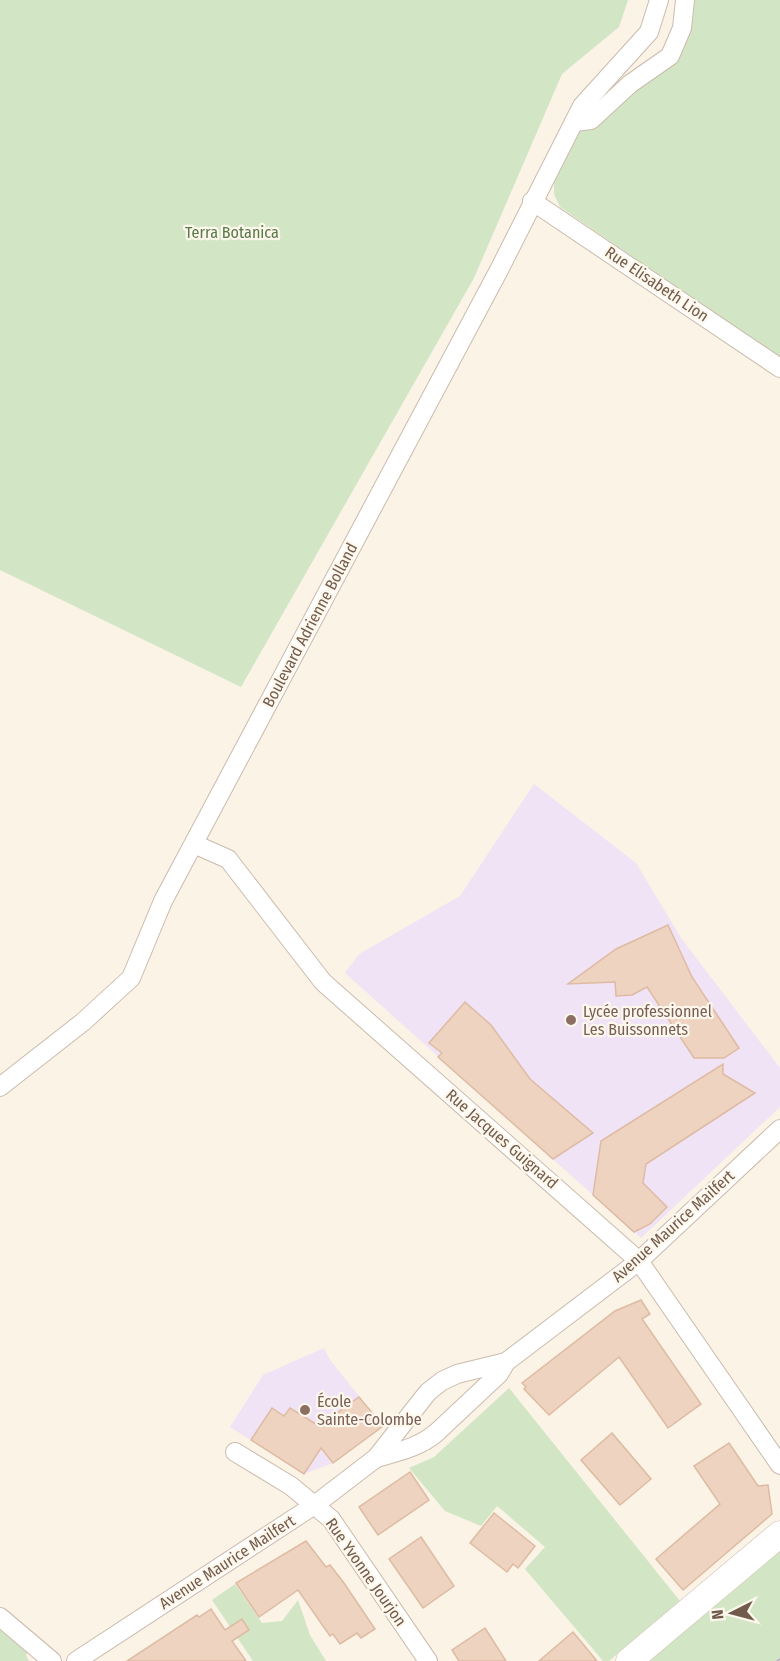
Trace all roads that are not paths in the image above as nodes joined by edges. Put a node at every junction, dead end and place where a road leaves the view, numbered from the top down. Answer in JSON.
{"nodes":[{"id":1,"x":659,"y":0,"type":"edge"},
{"id":2,"x":686,"y":0,"type":"edge"},
{"id":3,"x":574,"y":122,"type":"junction"},
{"id":4,"x":532,"y":201,"type":"junction"},
{"id":5,"x":780,"y":368,"type":"edge"},
{"id":6,"x":194,"y":844,"type":"junction"},
{"id":7,"x":0,"y":1087,"type":"edge"},
{"id":8,"x":780,"y":1129,"type":"edge"},
{"id":9,"x":639,"y":1261,"type":"junction"},
{"id":10,"x":506,"y":1362,"type":"junction"},
{"id":11,"x":235,"y":1452,"type":"dead end"},
{"id":12,"x":376,"y":1458,"type":"junction"},
{"id":13,"x":780,"y":1465,"type":"edge"},
{"id":14,"x":316,"y":1504,"type":"junction"},
{"id":15,"x":780,"y":1534,"type":"edge"},
{"id":16,"x":0,"y":1617,"type":"edge"},
{"id":17,"x":52,"y":1661,"type":"edge"},
{"id":18,"x":76,"y":1661,"type":"edge"},
{"id":19,"x":428,"y":1661,"type":"edge"},
{"id":20,"x":630,"y":1661,"type":"edge"}],
"edges":[{"from":1,"to":3,"type":"street","name":"Boulevard Adrienne Bolland"},
{"from":2,"to":3,"type":"street"},
{"from":3,"to":4,"type":"street","name":"Boulevard Adrienne Bolland"},
{"from":4,"to":5,"type":"street","name":"Rue Elisabeth Lion"},
{"from":4,"to":6,"type":"street","name":"Boulevard Adrienne Bolland"},
{"from":6,"to":7,"type":"street","name":"Boulevard Adrienne Bolland"},
{"from":6,"to":9,"type":"street","name":"Rue Jacques Guignard"},
{"from":8,"to":9,"type":"street","name":"Avenue Maurice Mailfert"},
{"from":9,"to":10,"type":"street","name":"Avenue Maurice Mailfert"},
{"from":9,"to":13,"type":"street","name":"Rue Jacques Guignard"},
{"from":10,"to":12,"type":"street","name":"Avenue Maurice Mailfert"},
{"from":10,"to":12,"type":"street","name":"Avenue Maurice Mailfert"},
{"from":11,"to":14,"type":"street","name":"Rue Yvonne Jourjon"},
{"from":12,"to":14,"type":"street","name":"Avenue Maurice Mailfert"},
{"from":14,"to":18,"type":"street","name":"Avenue Maurice Mailfert"},
{"from":14,"to":19,"type":"street","name":"Rue Yvonne Jourjon"},
{"from":15,"to":20,"type":"main road"},
{"from":16,"to":17,"type":"street"}]}
